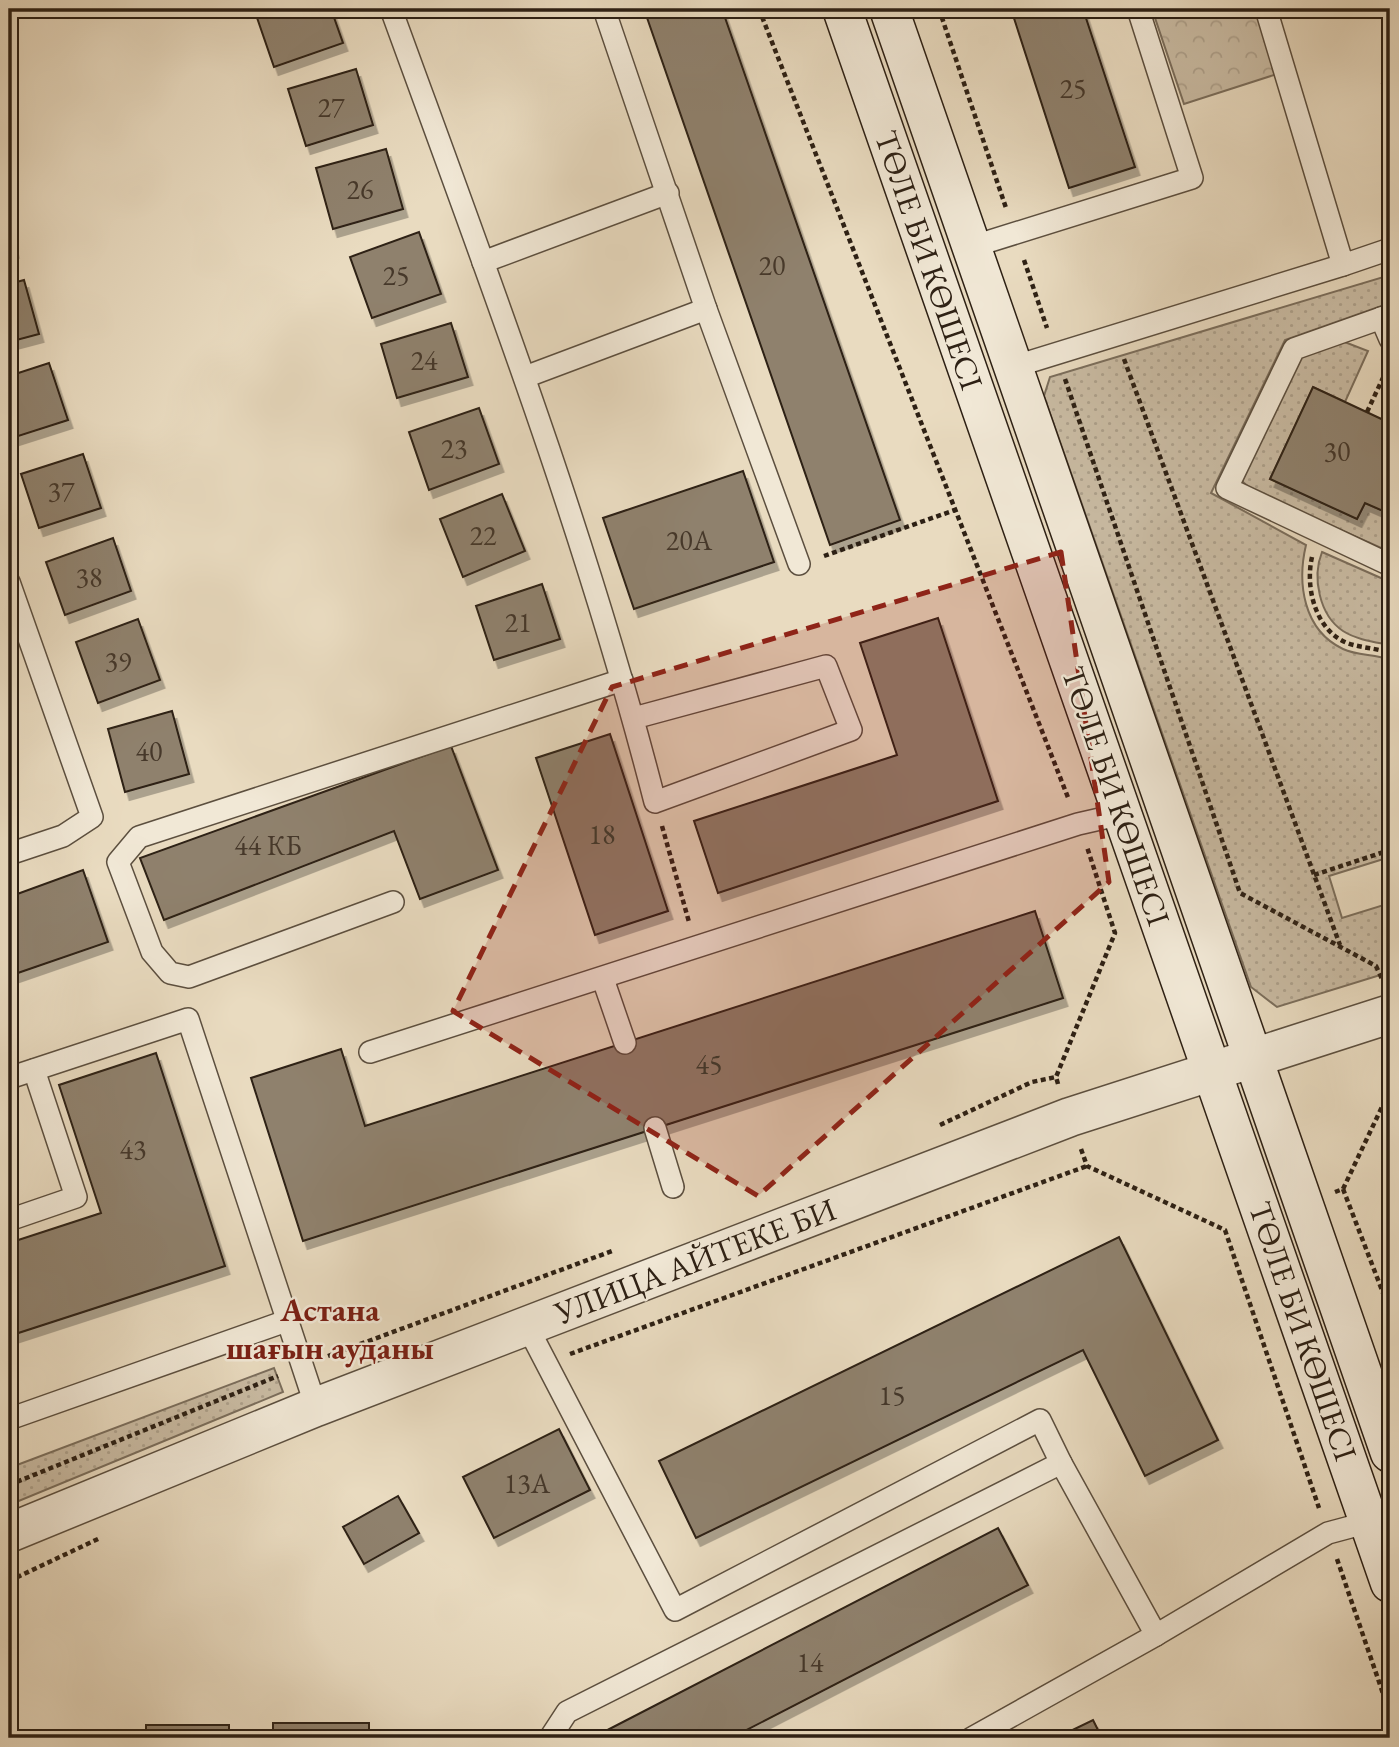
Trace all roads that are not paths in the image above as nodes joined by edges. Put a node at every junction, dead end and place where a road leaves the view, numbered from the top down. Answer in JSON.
{"nodes":[{"id":1,"x":391,"y":9,"type":"edge"},
{"id":2,"x":604,"y":9,"type":"edge"},
{"id":3,"x":842,"y":9,"type":"edge"},
{"id":4,"x":889,"y":9,"type":"edge"},
{"id":5,"x":1139,"y":9,"type":"edge"},
{"id":6,"x":1266,"y":9,"type":"edge"},
{"id":7,"x":668,"y":193,"type":"junction"},
{"id":8,"x":971,"y":247,"type":"junction"},
{"id":9,"x":1390,"y":249,"type":"edge"},
{"id":10,"x":483,"y":262,"type":"junction"},
{"id":11,"x":1343,"y":265,"type":"junction"},
{"id":12,"x":706,"y":309,"type":"junction"},
{"id":13,"x":1386,"y":316,"type":"edge"},
{"id":14,"x":1390,"y":339,"type":"edge"},
{"id":15,"x":1013,"y":367,"type":"junction"},
{"id":16,"x":525,"y":377,"type":"junction"},
{"id":17,"x":799,"y":564,"type":"road end"},
{"id":18,"x":1390,"y":565,"type":"edge"},
{"id":19,"x":9,"y":582,"type":"edge"},
{"id":20,"x":622,"y":680,"type":"junction"},
{"id":21,"x":634,"y":718,"type":"junction"},
{"id":22,"x":1122,"y":814,"type":"junction"},
{"id":23,"x":9,"y":854,"type":"edge"},
{"id":24,"x":393,"y":902,"type":"dead end"},
{"id":25,"x":603,"y":979,"type":"junction"},
{"id":26,"x":1388,"y":1002,"type":"edge"},
{"id":27,"x":625,"y":1043,"type":"dead end"},
{"id":28,"x":370,"y":1052,"type":"dead end"},
{"id":29,"x":1253,"y":1058,"type":"junction"},
{"id":30,"x":34,"y":1070,"type":"junction"},
{"id":31,"x":1212,"y":1071,"type":"junction"},
{"id":32,"x":9,"y":1078,"type":"edge"},
{"id":33,"x":655,"y":1128,"type":"dead end"},
{"id":34,"x":673,"y":1187,"type":"dead end"},
{"id":35,"x":9,"y":1220,"type":"edge"},
{"id":36,"x":289,"y":1320,"type":"junction"},
{"id":37,"x":527,"y":1326,"type":"junction"},
{"id":38,"x":317,"y":1407,"type":"junction"},
{"id":39,"x":9,"y":1419,"type":"edge"},
{"id":40,"x":1390,"y":1453,"type":"edge"},
{"id":41,"x":1061,"y":1463,"type":"junction"},
{"id":42,"x":1369,"y":1522,"type":"junction"},
{"id":43,"x":9,"y":1534,"type":"edge"},
{"id":44,"x":1390,"y":1583,"type":"edge"},
{"id":45,"x":1156,"y":1635,"type":"junction"},
{"id":46,"x":550,"y":1738,"type":"edge"},
{"id":47,"x":972,"y":1738,"type":"edge"}],
"edges":[{"from":1,"to":10,"type":"lane"},
{"from":2,"to":7,"type":"lane"},
{"from":3,"to":22,"type":"main road","name":"ТӨЛЕ БИ КӨШЕСІ"},
{"from":4,"to":8,"type":"main road","name":"ТӨЛЕ БИ КӨШЕСІ"},
{"from":5,"to":8,"type":"lane"},
{"from":6,"to":11,"type":"lane"},
{"from":7,"to":10,"type":"lane"},
{"from":7,"to":12,"type":"lane"},
{"from":8,"to":15,"type":"main road","name":"ТӨЛЕ БИ КӨШЕСІ"},
{"from":9,"to":11,"type":"lane"},
{"from":10,"to":16,"type":"lane"},
{"from":11,"to":15,"type":"lane"},
{"from":12,"to":16,"type":"lane"},
{"from":12,"to":17,"type":"lane"},
{"from":13,"to":14,"type":"lane"},
{"from":13,"to":18,"type":"lane"},
{"from":15,"to":29,"type":"main road","name":"ТӨЛЕ БИ КӨШЕСІ"},
{"from":16,"to":20,"type":"lane"},
{"from":19,"to":23,"type":"lane"},
{"from":20,"to":21,"type":"lane"},
{"from":20,"to":24,"type":"lane"},
{"from":21,"to":21,"type":"lane"},
{"from":22,"to":25,"type":"lane"},
{"from":22,"to":31,"type":"main road","name":"ТӨЛЕ БИ КӨШЕСІ"},
{"from":25,"to":27,"type":"lane"},
{"from":25,"to":28,"type":"lane"},
{"from":26,"to":29,"type":"main road","name":"УЛИЦА АЙТЕКЕ БИ"},
{"from":29,"to":31,"type":"main road","name":"УЛИЦА АЙТЕКЕ БИ"},
{"from":29,"to":40,"type":"main road","name":"ТӨЛЕ БИ КӨШЕСІ"},
{"from":30,"to":32,"type":"lane"},
{"from":30,"to":35,"type":"lane"},
{"from":30,"to":36,"type":"lane"},
{"from":31,"to":37,"type":"main road","name":"УЛИЦА АЙТЕКЕ БИ"},
{"from":31,"to":42,"type":"main road","name":"ТӨЛЕ БИ КӨШЕСІ"},
{"from":33,"to":34,"type":"lane"},
{"from":36,"to":38,"type":"lane"},
{"from":36,"to":39,"type":"lane"},
{"from":37,"to":38,"type":"main road","name":"УЛИЦА АЙТЕКЕ БИ"},
{"from":37,"to":41,"type":"lane"},
{"from":38,"to":43,"type":"main road","name":"УЛИЦА АЙТЕКЕ БИ"},
{"from":41,"to":45,"type":"lane"},
{"from":41,"to":46,"type":"lane"},
{"from":42,"to":44,"type":"main road","name":"ТӨЛЕ БИ КӨШЕСІ"},
{"from":42,"to":45,"type":"lane"},
{"from":45,"to":47,"type":"lane"}]}
